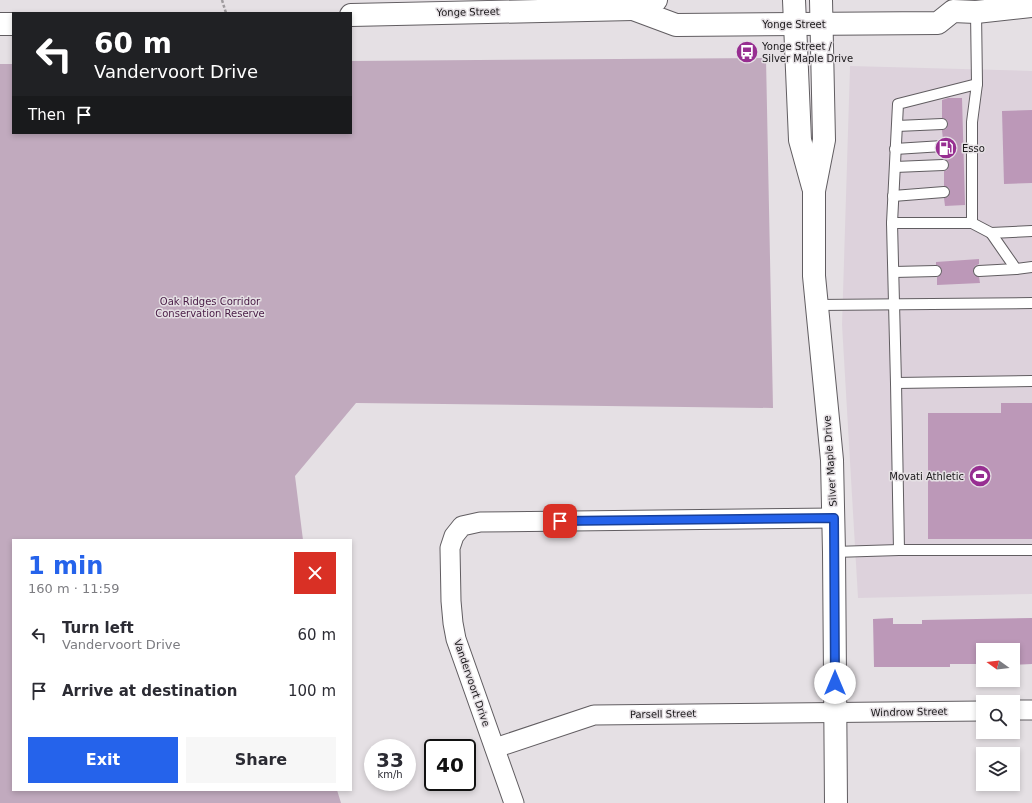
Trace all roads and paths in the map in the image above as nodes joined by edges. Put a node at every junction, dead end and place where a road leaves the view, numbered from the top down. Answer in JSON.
{"nodes":[{"id":1,"x":222,"y":0,"type":"edge"},
{"id":2,"x":656,"y":0,"type":"edge"},
{"id":3,"x":794,"y":0,"type":"edge"},
{"id":4,"x":821,"y":0,"type":"edge"},
{"id":5,"x":948,"y":6,"type":"edge"},
{"id":6,"x":1032,"y":6,"type":"edge"},
{"id":7,"x":633,"y":9,"type":"junction"},
{"id":8,"x":226,"y":12,"type":"edge"},
{"id":9,"x":976,"y":12,"type":"junction"},
{"id":10,"x":352,"y":15,"type":"edge"},
{"id":11,"x":0,"y":24,"type":"edge"},
{"id":12,"x":12,"y":24,"type":"edge"},
{"id":13,"x":795,"y":24,"type":"junction"},
{"id":14,"x":822,"y":24,"type":"junction"},
{"id":15,"x":977,"y":84,"type":"junction"},
{"id":16,"x":942,"y":124,"type":"dead end"},
{"id":17,"x":897,"y":126,"type":"junction"},
{"id":18,"x":943,"y":146,"type":"dead end"},
{"id":19,"x":895,"y":149,"type":"junction"},
{"id":20,"x":944,"y":165,"type":"dead end"},
{"id":21,"x":895,"y":167,"type":"junction"},
{"id":22,"x":814,"y":191,"type":"junction"},
{"id":23,"x":944,"y":192,"type":"dead end"},
{"id":24,"x":893,"y":196,"type":"junction"},
{"id":25,"x":892,"y":223,"type":"junction"},
{"id":26,"x":972,"y":223,"type":"junction"},
{"id":27,"x":1032,"y":231,"type":"edge"},
{"id":28,"x":991,"y":233,"type":"junction"},
{"id":29,"x":1032,"y":267,"type":"edge"},
{"id":30,"x":1016,"y":269,"type":"junction"},
{"id":31,"x":936,"y":271,"type":"dead end"},
{"id":32,"x":979,"y":271,"type":"dead end"},
{"id":33,"x":894,"y":272,"type":"junction"},
{"id":34,"x":1032,"y":303,"type":"edge"},
{"id":35,"x":895,"y":304,"type":"junction"},
{"id":36,"x":817,"y":305,"type":"junction"},
{"id":37,"x":1032,"y":381,"type":"edge"},
{"id":38,"x":896,"y":382,"type":"junction"},
{"id":39,"x":834,"y":518,"type":"junction"},
{"id":40,"x":899,"y":550,"type":"junction"},
{"id":41,"x":1032,"y":550,"type":"edge"},
{"id":42,"x":834,"y":552,"type":"junction"},
{"id":43,"x":1020,"y":710,"type":"edge"},
{"id":44,"x":1032,"y":710,"type":"edge"},
{"id":45,"x":976,"y":711,"type":"edge"},
{"id":46,"x":836,"y":713,"type":"junction"},
{"id":47,"x":495,"y":748,"type":"junction"},
{"id":48,"x":514,"y":803,"type":"edge"},
{"id":49,"x":836,"y":803,"type":"edge"}],
"edges":[{"from":1,"to":8,"type":"path"},
{"from":2,"to":7,"type":"street","name":"Yonge Street"},
{"from":3,"to":13,"type":"street","name":"Silver Maple Drive"},
{"from":4,"to":14,"type":"street","name":"Silver Maple Drive"},
{"from":5,"to":9,"type":"street","name":"Yonge Street"},
{"from":5,"to":14,"type":"street","name":"Yonge Street"},
{"from":6,"to":9,"type":"street","name":"Yonge Street"},
{"from":7,"to":10,"type":"street","name":"Yonge Street"},
{"from":7,"to":13,"type":"street","name":"Yonge Street"},
{"from":9,"to":15,"type":"lane"},
{"from":11,"to":12,"type":"street"},
{"from":13,"to":14,"type":"street","name":"Yonge Street"},
{"from":13,"to":22,"type":"street","name":"Silver Maple Drive"},
{"from":14,"to":22,"type":"street","name":"Silver Maple Drive"},
{"from":15,"to":17,"type":"lane"},
{"from":15,"to":26,"type":"lane"},
{"from":16,"to":17,"type":"lane"},
{"from":17,"to":19,"type":"lane"},
{"from":18,"to":19,"type":"lane"},
{"from":19,"to":21,"type":"lane"},
{"from":20,"to":21,"type":"lane"},
{"from":21,"to":24,"type":"lane"},
{"from":22,"to":36,"type":"street","name":"Silver Maple Drive"},
{"from":23,"to":24,"type":"lane"},
{"from":24,"to":25,"type":"lane"},
{"from":25,"to":26,"type":"lane"},
{"from":25,"to":33,"type":"lane"},
{"from":26,"to":28,"type":"lane"},
{"from":27,"to":28,"type":"lane"},
{"from":28,"to":30,"type":"lane"},
{"from":29,"to":30,"type":"lane"},
{"from":30,"to":32,"type":"lane"},
{"from":31,"to":33,"type":"lane"},
{"from":33,"to":35,"type":"lane"},
{"from":34,"to":35,"type":"lane"},
{"from":35,"to":36,"type":"lane"},
{"from":35,"to":38,"type":"lane"},
{"from":36,"to":39,"type":"street","name":"Silver Maple Drive"},
{"from":37,"to":38,"type":"lane"},
{"from":38,"to":40,"type":"lane"},
{"from":39,"to":42,"type":"street","name":"Silver Maple Drive"},
{"from":39,"to":47,"type":"street","name":"Vandervoort Drive"},
{"from":40,"to":41,"type":"lane"},
{"from":40,"to":42,"type":"lane"},
{"from":42,"to":46,"type":"street","name":"Silver Maple Drive"},
{"from":43,"to":44,"type":"street"},
{"from":45,"to":46,"type":"street","name":"Windrow Street"},
{"from":46,"to":47,"type":"street","name":"Parsell Street"},
{"from":46,"to":49,"type":"street","name":"Silver Maple Drive"},
{"from":47,"to":48,"type":"street","name":"Vandervoort Drive"}]}
